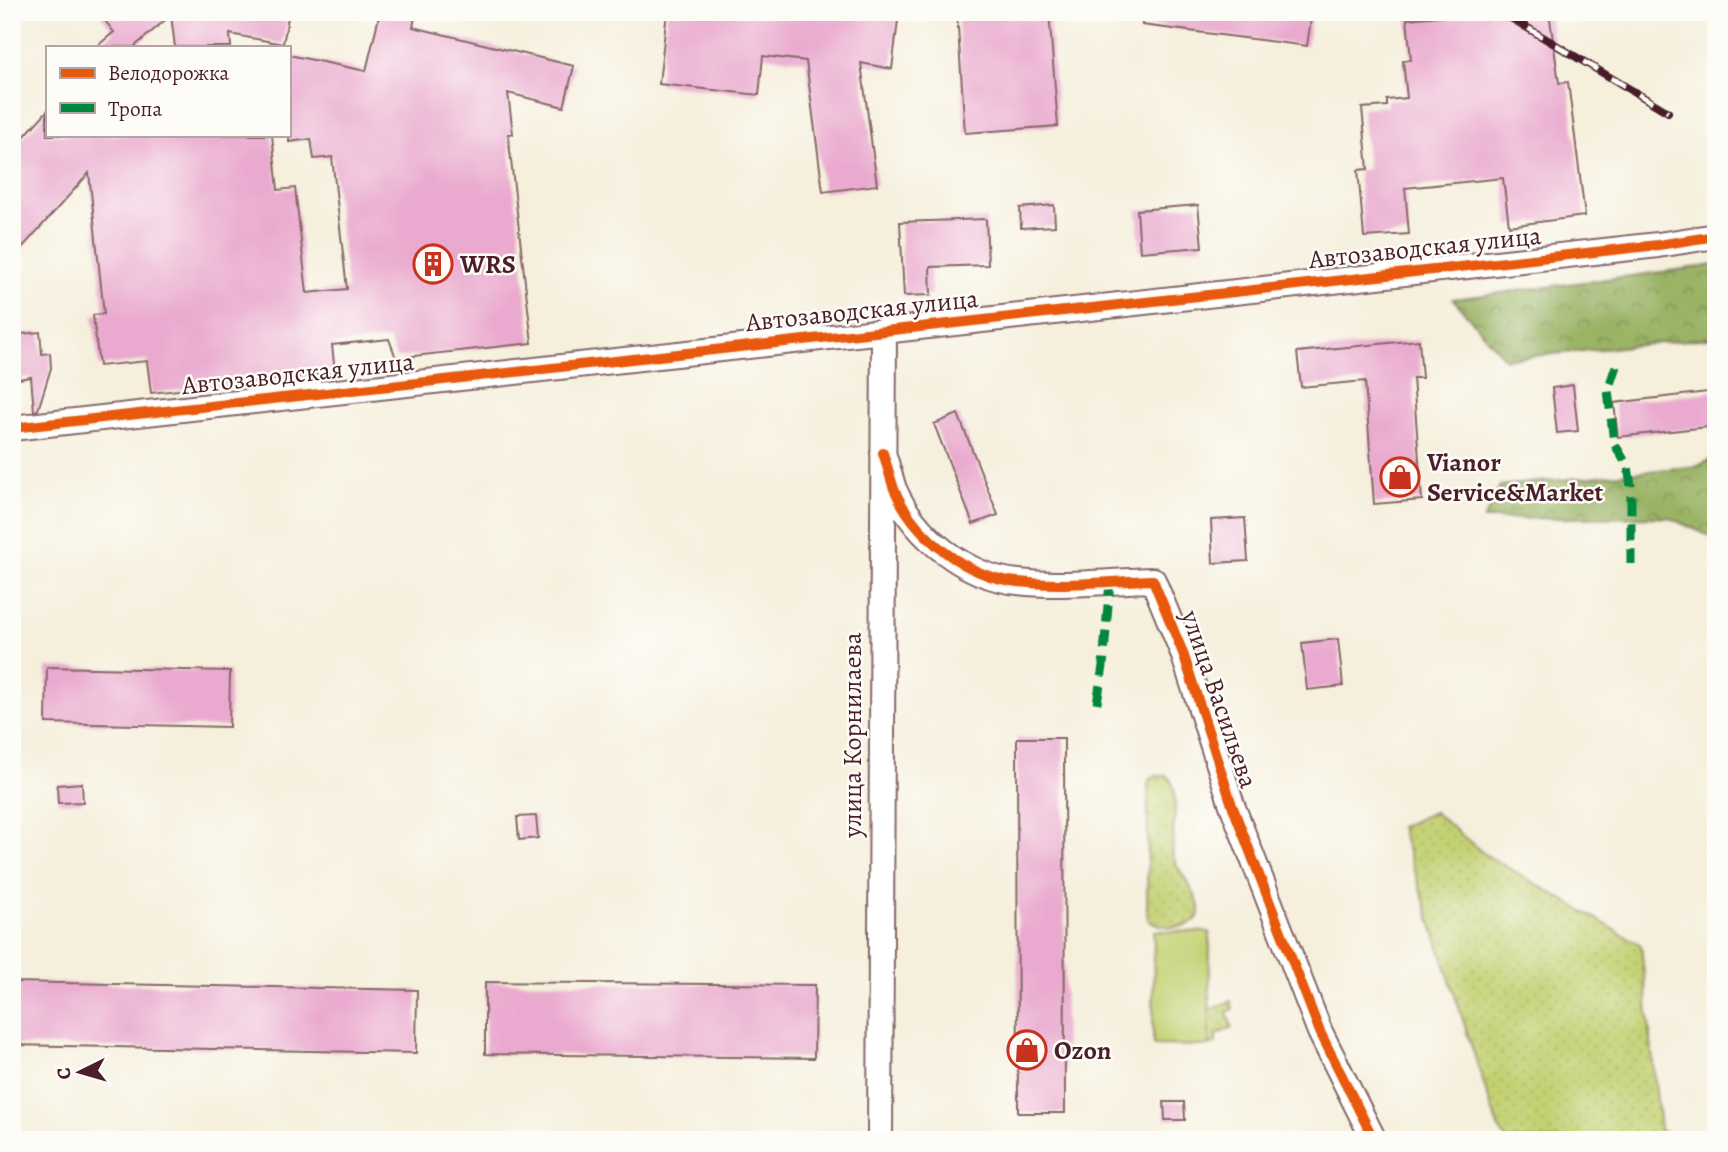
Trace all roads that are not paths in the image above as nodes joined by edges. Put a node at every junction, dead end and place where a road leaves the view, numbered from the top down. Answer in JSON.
{"nodes":[{"id":1,"x":1716,"y":236,"type":"edge"},
{"id":2,"x":884,"y":330,"type":"junction"},
{"id":3,"x":12,"y":428,"type":"edge"},
{"id":4,"x":883,"y":453,"type":"junction"},
{"id":5,"x":880,"y":1140,"type":"edge"},
{"id":6,"x":1374,"y":1140,"type":"edge"}],
"edges":[{"from":1,"to":2,"type":"street","name":"Автозаводская улица"},
{"from":2,"to":3,"type":"street","name":"Автозаводская улица"},
{"from":2,"to":4,"type":"street","name":"улица Корнилаева"},
{"from":4,"to":5,"type":"street","name":"улица Корнилаева"},
{"from":4,"to":6,"type":"street","name":"улица Васильева"}]}
